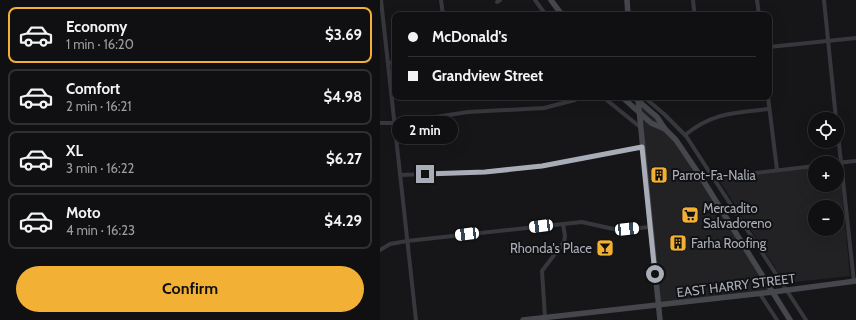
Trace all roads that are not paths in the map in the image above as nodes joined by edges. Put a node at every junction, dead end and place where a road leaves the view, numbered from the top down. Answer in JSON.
{"nodes":[{"id":1,"x":381,"y":0,"type":"edge"},
{"id":2,"x":441,"y":0,"type":"edge"},
{"id":3,"x":535,"y":0,"type":"edge"},
{"id":4,"x":551,"y":0,"type":"edge"},
{"id":5,"x":626,"y":0,"type":"edge"},
{"id":6,"x":693,"y":0,"type":"edge"},
{"id":7,"x":758,"y":0,"type":"edge"},
{"id":8,"x":824,"y":0,"type":"edge"},
{"id":9,"x":694,"y":10,"type":"dead end"},
{"id":10,"x":443,"y":12,"type":"edge"},
{"id":11,"x":544,"y":12,"type":"edge"},
{"id":12,"x":560,"y":12,"type":"edge"},
{"id":13,"x":628,"y":12,"type":"edge"},
{"id":14,"x":759,"y":12,"type":"edge"},
{"id":15,"x":382,"y":25,"type":"edge"},
{"id":16,"x":856,"y":38,"type":"edge"},
{"id":17,"x":828,"y":41,"type":"junction"},
{"id":18,"x":772,"y":48,"type":"edge"},
{"id":19,"x":392,"y":62,"type":"edge"},
{"id":20,"x":388,"y":63,"type":"junction"},
{"id":21,"x":575,"y":100,"type":"edge"},
{"id":22,"x":607,"y":100,"type":"edge"},
{"id":23,"x":625,"y":100,"type":"edge"},
{"id":24,"x":636,"y":100,"type":"edge"},
{"id":25,"x":638,"y":100,"type":"edge"},
{"id":26,"x":648,"y":100,"type":"edge"},
{"id":27,"x":768,"y":100,"type":"edge"},
{"id":28,"x":769,"y":109,"type":"junction"},
{"id":29,"x":639,"y":112,"type":"junction"},
{"id":30,"x":835,"y":112,"type":"edge"},
{"id":31,"x":394,"y":122,"type":"junction"},
{"id":32,"x":380,"y":123,"type":"edge"},
{"id":33,"x":640,"y":127,"type":"junction"},
{"id":34,"x":665,"y":129,"type":"junction"},
{"id":35,"x":685,"y":135,"type":"junction"},
{"id":36,"x":642,"y":147,"type":"junction"},
{"id":37,"x":856,"y":161,"type":"edge"},
{"id":38,"x":844,"y":162,"type":"edge"},
{"id":39,"x":808,"y":167,"type":"edge"},
{"id":40,"x":777,"y":170,"type":"junction"},
{"id":41,"x":400,"y":175,"type":"junction"},
{"id":42,"x":714,"y":178,"type":"junction"},
{"id":43,"x":843,"y":192,"type":"edge"},
{"id":44,"x":563,"y":224,"type":"junction"},
{"id":45,"x":650,"y":226,"type":"junction"},
{"id":46,"x":407,"y":241,"type":"junction"},
{"id":47,"x":380,"y":250,"type":"edge"},
{"id":48,"x":855,"y":281,"type":"edge"},
{"id":49,"x":786,"y":291,"type":"junction"},
{"id":50,"x":774,"y":292,"type":"junction"},
{"id":51,"x":760,"y":294,"type":"junction"},
{"id":52,"x":658,"y":305,"type":"junction"},
{"id":53,"x":545,"y":318,"type":"junction"},
{"id":54,"x":416,"y":320,"type":"edge"},
{"id":55,"x":523,"y":320,"type":"edge"},
{"id":56,"x":660,"y":320,"type":"edge"},
{"id":57,"x":777,"y":320,"type":"edge"},
{"id":58,"x":790,"y":320,"type":"edge"},
{"id":59,"x":806,"y":320,"type":"edge"}],
"edges":[{"from":1,"to":15,"type":"street"},
{"from":2,"to":10,"type":"street"},
{"from":3,"to":11,"type":"street"},
{"from":4,"to":12,"type":"main road"},
{"from":5,"to":13,"type":"main road"},
{"from":6,"to":9,"type":"street"},
{"from":7,"to":14,"type":"street"},
{"from":8,"to":17,"type":"street"},
{"from":15,"to":20,"type":"street"},
{"from":16,"to":17,"type":"street"},
{"from":17,"to":18,"type":"street"},
{"from":17,"to":30,"type":"street"},
{"from":19,"to":20,"type":"street"},
{"from":20,"to":31,"type":"street"},
{"from":21,"to":31,"type":"street"},
{"from":22,"to":33,"type":"street"},
{"from":23,"to":29,"type":"main road"},
{"from":24,"to":29,"type":"main road"},
{"from":25,"to":34,"type":"main road"},
{"from":26,"to":35,"type":"street"},
{"from":27,"to":28,"type":"street"},
{"from":28,"to":35,"type":"street"},
{"from":28,"to":40,"type":"street"},
{"from":29,"to":33,"type":"main road"},
{"from":29,"to":34,"type":"main road"},
{"from":31,"to":32,"type":"street"},
{"from":31,"to":41,"type":"street"},
{"from":33,"to":36,"type":"main road"},
{"from":34,"to":50,"type":"main road"},
{"from":35,"to":42,"type":"street"},
{"from":36,"to":41,"type":"street"},
{"from":36,"to":45,"type":"main road"},
{"from":37,"to":38,"type":"street"},
{"from":39,"to":40,"type":"street"},
{"from":40,"to":42,"type":"street"},
{"from":41,"to":46,"type":"street"},
{"from":42,"to":49,"type":"street"},
{"from":43,"to":48,"type":"street"},
{"from":44,"to":45,"type":"street"},
{"from":44,"to":46,"type":"street"},
{"from":44,"to":53,"type":"street"},
{"from":45,"to":52,"type":"main road"},
{"from":46,"to":47,"type":"street"},
{"from":46,"to":54,"type":"street"},
{"from":48,"to":49,"type":"main road","name":"EAST HARRY STREET"},
{"from":49,"to":50,"type":"main road","name":"EAST HARRY STREET"},
{"from":49,"to":59,"type":"street"},
{"from":50,"to":51,"type":"main road","name":"EAST HARRY STREET"},
{"from":50,"to":58,"type":"main road"},
{"from":51,"to":52,"type":"main road","name":"EAST HARRY STREET"},
{"from":51,"to":57,"type":"street"},
{"from":52,"to":53,"type":"main road","name":"EAST HARRY STREET"},
{"from":52,"to":56,"type":"main road"},
{"from":53,"to":55,"type":"main road","name":"EAST HARRY STREET"}]}
